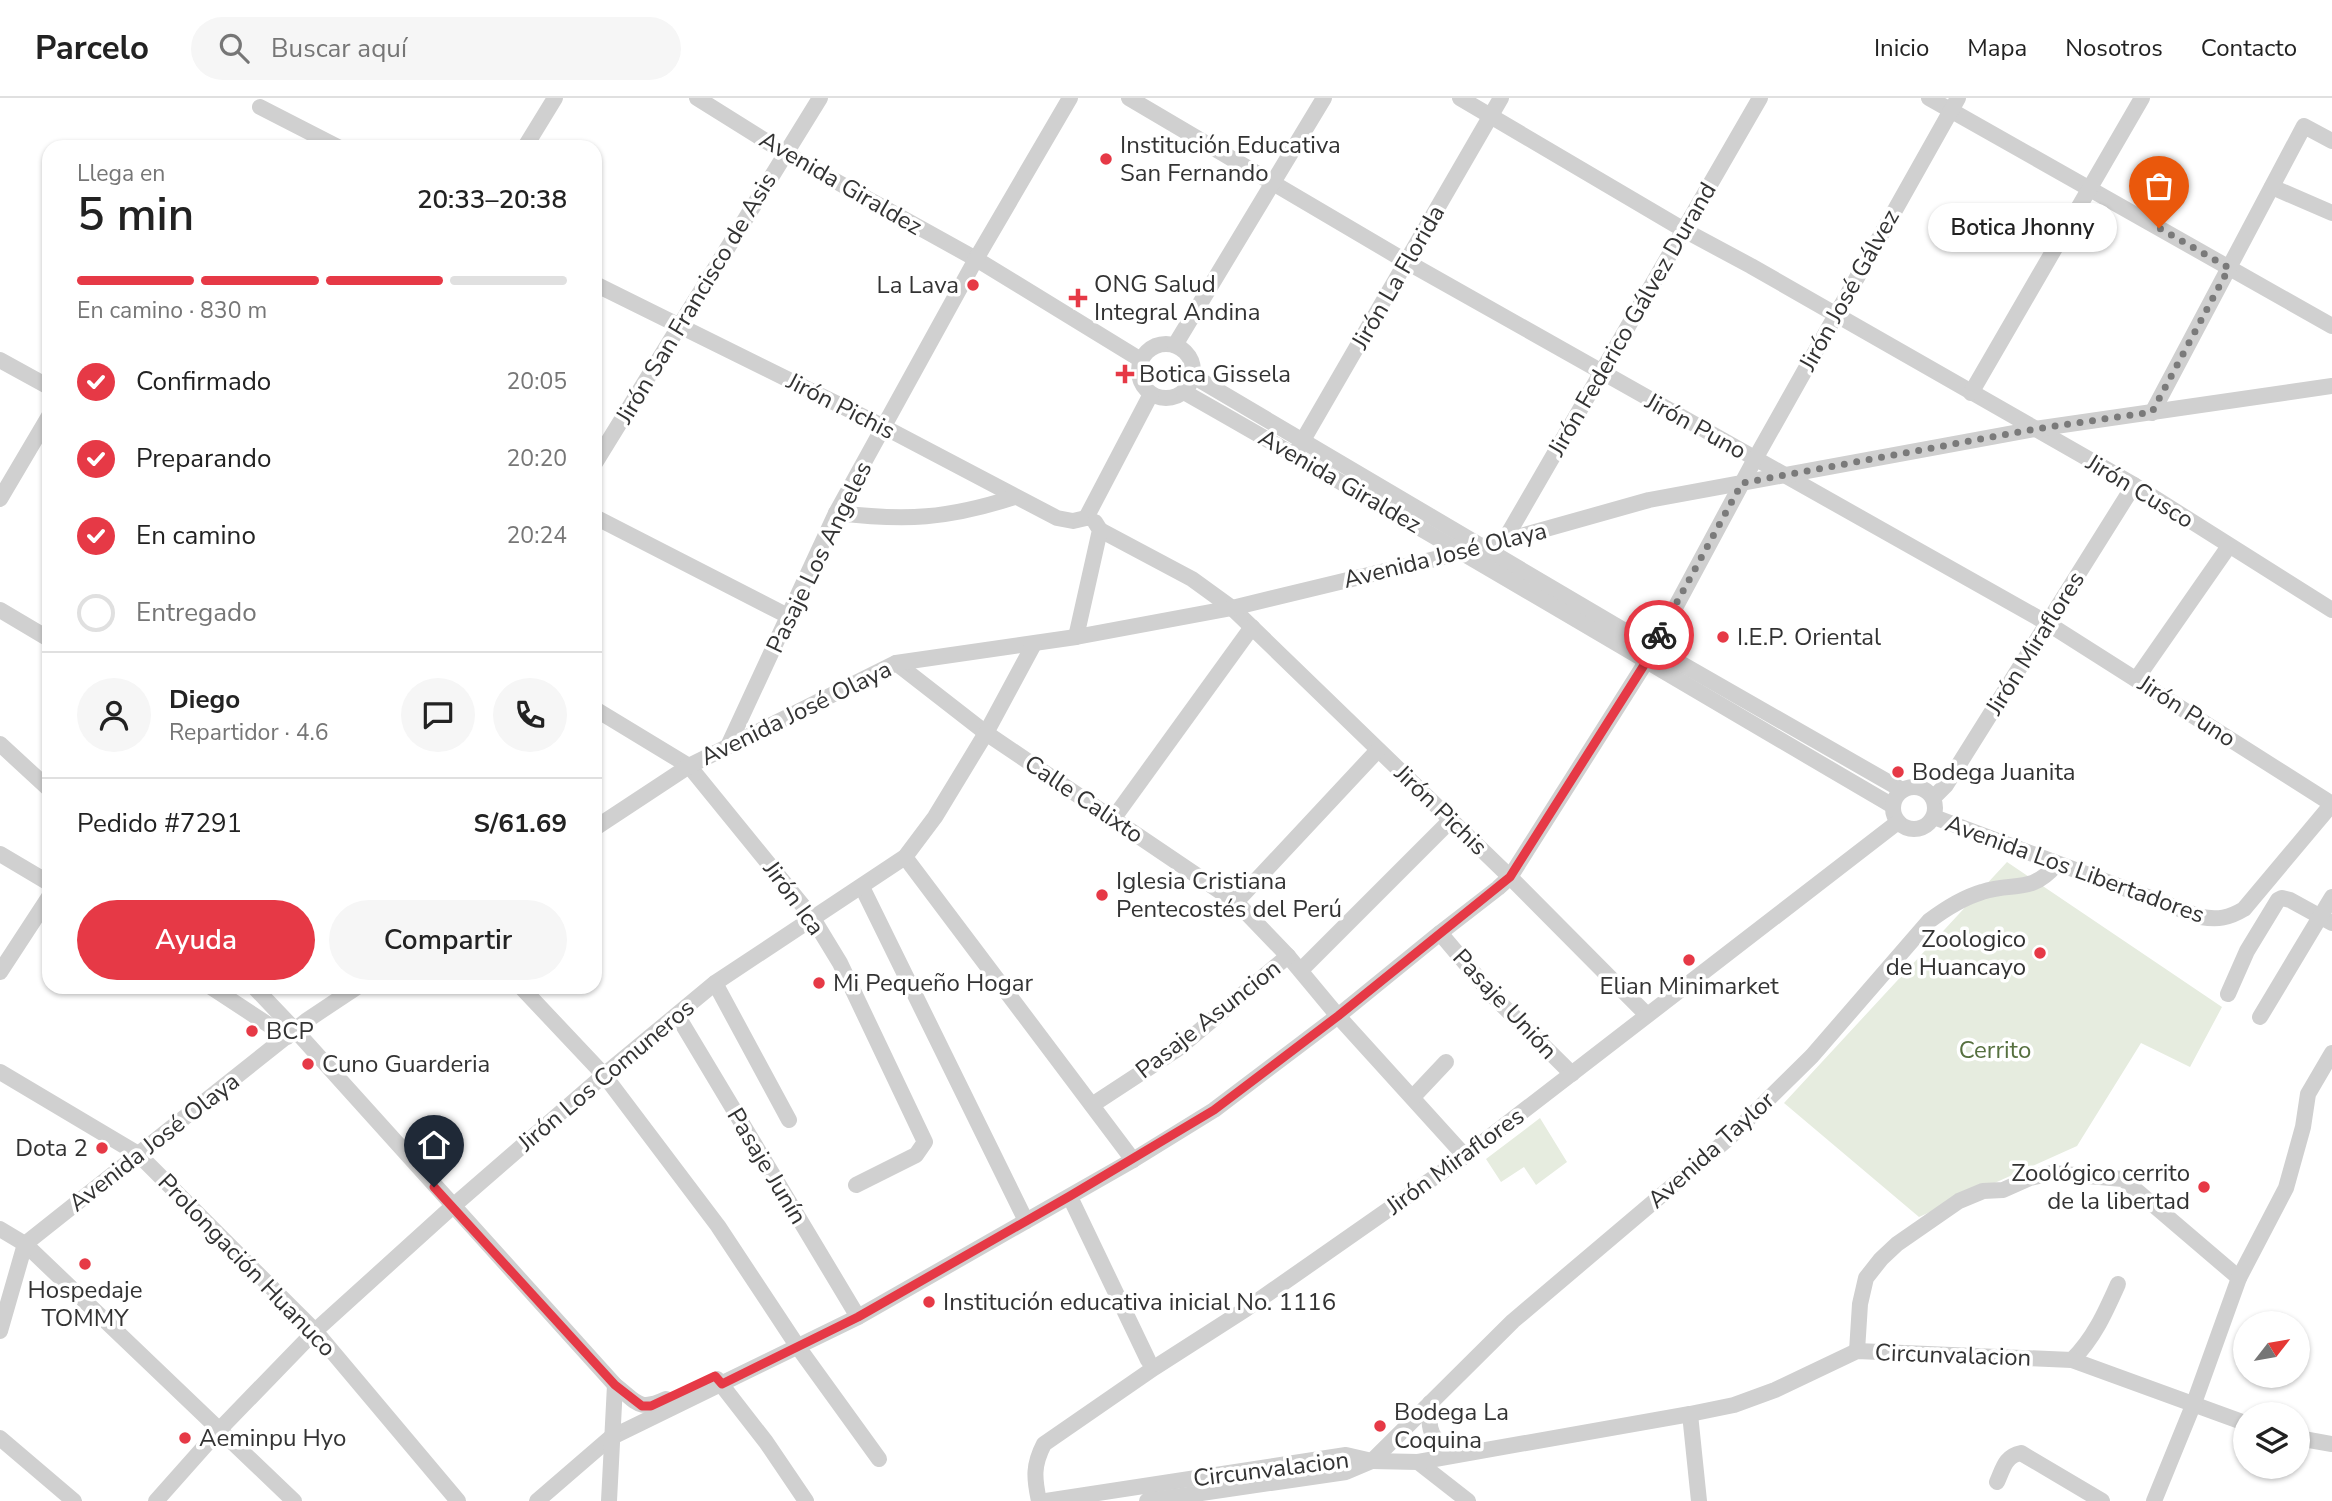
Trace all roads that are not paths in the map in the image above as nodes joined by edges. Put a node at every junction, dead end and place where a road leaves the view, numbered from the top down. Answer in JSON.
{"nodes":[{"id":1,"x":555,"y":98,"type":"edge"},
{"id":2,"x":697,"y":98,"type":"edge"},
{"id":3,"x":820,"y":98,"type":"edge"},
{"id":4,"x":1070,"y":98,"type":"edge"},
{"id":5,"x":1129,"y":98,"type":"edge"},
{"id":6,"x":1324,"y":98,"type":"edge"},
{"id":7,"x":1460,"y":98,"type":"edge"},
{"id":8,"x":1501,"y":98,"type":"edge"},
{"id":9,"x":1760,"y":98,"type":"edge"},
{"id":10,"x":1930,"y":98,"type":"edge"},
{"id":11,"x":2141,"y":98,"type":"edge"},
{"id":12,"x":1954,"y":104,"type":"edge"},
{"id":13,"x":260,"y":107,"type":"dead end"},
{"id":14,"x":1491,"y":115,"type":"junction"},
{"id":15,"x":324,"y":140,"type":"edge"},
{"id":16,"x":529,"y":140,"type":"edge"},
{"id":17,"x":2332,"y":141,"type":"edge"},
{"id":18,"x":785,"y":153,"type":"junction"},
{"id":19,"x":1273,"y":183,"type":"junction"},
{"id":20,"x":2272,"y":187,"type":"junction"},
{"id":21,"x":2089,"y":189,"type":"junction"},
{"id":22,"x":2332,"y":213,"type":"edge"},
{"id":23,"x":1684,"y":230,"type":"junction"},
{"id":24,"x":976,"y":259,"type":"junction"},
{"id":25,"x":1407,"y":262,"type":"junction"},
{"id":26,"x":2229,"y":268,"type":"junction"},
{"id":27,"x":602,"y":287,"type":"edge"},
{"id":28,"x":1835,"y":314,"type":"junction"},
{"id":29,"x":680,"y":325,"type":"junction"},
{"id":30,"x":2332,"y":326,"type":"edge"},
{"id":31,"x":1175,"y":345,"type":"junction"},
{"id":32,"x":1136,"y":357,"type":"junction"},
{"id":33,"x":0,"y":360,"type":"edge"},
{"id":34,"x":1601,"y":372,"type":"junction"},
{"id":35,"x":1193,"y":376,"type":"junction"},
{"id":36,"x":42,"y":383,"type":"edge"},
{"id":37,"x":2332,"y":386,"type":"edge"},
{"id":38,"x":1184,"y":392,"type":"junction"},
{"id":39,"x":1972,"y":393,"type":"junction"},
{"id":40,"x":1151,"y":394,"type":"junction"},
{"id":41,"x":2152,"y":412,"type":"junction"},
{"id":42,"x":884,"y":427,"type":"junction"},
{"id":43,"x":42,"y":428,"type":"edge"},
{"id":44,"x":2035,"y":429,"type":"junction"},
{"id":45,"x":1299,"y":447,"type":"junction"},
{"id":46,"x":602,"y":452,"type":"edge"},
{"id":47,"x":1755,"y":459,"type":"junction"},
{"id":48,"x":1785,"y":475,"type":"junction"},
{"id":49,"x":1742,"y":483,"type":"junction"},
{"id":50,"x":2134,"y":485,"type":"junction"},
{"id":51,"x":1014,"y":496,"type":"junction"},
{"id":52,"x":0,"y":499,"type":"edge"},
{"id":53,"x":836,"y":513,"type":"junction"},
{"id":54,"x":1086,"y":518,"type":"junction"},
{"id":55,"x":602,"y":521,"type":"edge"},
{"id":56,"x":1100,"y":530,"type":"junction"},
{"id":57,"x":1504,"y":541,"type":"junction"},
{"id":58,"x":1482,"y":545,"type":"junction"},
{"id":59,"x":2229,"y":546,"type":"junction"},
{"id":60,"x":1464,"y":552,"type":"junction"},
{"id":61,"x":1231,"y":608,"type":"junction"},
{"id":62,"x":0,"y":610,"type":"edge"},
{"id":63,"x":2332,"y":610,"type":"edge"},
{"id":64,"x":788,"y":617,"type":"junction"},
{"id":65,"x":2047,"y":623,"type":"junction"},
{"id":66,"x":1252,"y":627,"type":"junction"},
{"id":67,"x":42,"y":635,"type":"edge"},
{"id":68,"x":1076,"y":637,"type":"junction"},
{"id":69,"x":1034,"y":644,"type":"junction"},
{"id":70,"x":1652,"y":647,"type":"junction"},
{"id":71,"x":1646,"y":662,"type":"junction"},
{"id":72,"x":896,"y":663,"type":"junction"},
{"id":73,"x":2137,"y":678,"type":"junction"},
{"id":74,"x":602,"y":713,"type":"edge"},
{"id":75,"x":986,"y":733,"type":"junction"},
{"id":76,"x":0,"y":744,"type":"edge"},
{"id":77,"x":728,"y":746,"type":"junction"},
{"id":78,"x":1378,"y":750,"type":"junction"},
{"id":79,"x":689,"y":766,"type":"junction"},
{"id":80,"x":42,"y":783,"type":"edge"},
{"id":81,"x":1902,"y":790,"type":"junction"},
{"id":82,"x":1933,"y":798,"type":"junction"},
{"id":83,"x":2332,"y":804,"type":"edge"},
{"id":84,"x":1896,"y":814,"type":"junction"},
{"id":85,"x":1934,"y":817,"type":"junction"},
{"id":86,"x":1113,"y":819,"type":"junction"},
{"id":87,"x":1451,"y":820,"type":"junction"},
{"id":88,"x":602,"y":823,"type":"edge"},
{"id":89,"x":0,"y":854,"type":"edge"},
{"id":90,"x":905,"y":857,"type":"junction"},
{"id":91,"x":2056,"y":864,"type":"junction"},
{"id":92,"x":1510,"y":877,"type":"junction"},
{"id":93,"x":42,"y":879,"type":"edge"},
{"id":94,"x":862,"y":887,"type":"junction"},
{"id":95,"x":2332,"y":897,"type":"edge"},
{"id":96,"x":1236,"y":902,"type":"junction"},
{"id":97,"x":42,"y":908,"type":"edge"},
{"id":98,"x":812,"y":917,"type":"junction"},
{"id":99,"x":2326,"y":920,"type":"edge"},
{"id":100,"x":1440,"y":933,"type":"junction"},
{"id":101,"x":1288,"y":956,"type":"junction"},
{"id":102,"x":1301,"y":970,"type":"junction"},
{"id":103,"x":0,"y":972,"type":"edge"},
{"id":104,"x":715,"y":983,"type":"junction"},
{"id":105,"x":223,"y":994,"type":"edge"},
{"id":106,"x":260,"y":994,"type":"edge"},
{"id":107,"x":347,"y":994,"type":"edge"},
{"id":108,"x":528,"y":994,"type":"edge"},
{"id":109,"x":2228,"y":994,"type":"dead end"},
{"id":110,"x":677,"y":1015,"type":"junction"},
{"id":111,"x":1647,"y":1015,"type":"junction"},
{"id":112,"x":1338,"y":1016,"type":"junction"},
{"id":113,"x":2260,"y":1017,"type":"dead end"},
{"id":114,"x":291,"y":1033,"type":"junction"},
{"id":115,"x":1446,"y":1062,"type":"dead end"},
{"id":116,"x":2329,"y":1064,"type":"edge"},
{"id":117,"x":0,"y":1072,"type":"edge"},
{"id":118,"x":1572,"y":1074,"type":"junction"},
{"id":119,"x":604,"y":1075,"type":"junction"},
{"id":120,"x":1413,"y":1097,"type":"junction"},
{"id":121,"x":1092,"y":1105,"type":"junction"},
{"id":122,"x":789,"y":1119,"type":"dead end"},
{"id":123,"x":138,"y":1154,"type":"junction"},
{"id":124,"x":1465,"y":1156,"type":"junction"},
{"id":125,"x":1133,"y":1160,"type":"junction"},
{"id":126,"x":856,"y":1185,"type":"dead end"},
{"id":127,"x":1070,"y":1196,"type":"junction"},
{"id":128,"x":452,"y":1207,"type":"junction"},
{"id":129,"x":1026,"y":1221,"type":"junction"},
{"id":130,"x":0,"y":1229,"type":"edge"},
{"id":131,"x":25,"y":1244,"type":"junction"},
{"id":132,"x":2239,"y":1278,"type":"junction"},
{"id":133,"x":2118,"y":1284,"type":"dead end"},
{"id":134,"x":858,"y":1317,"type":"junction"},
{"id":135,"x":0,"y":1331,"type":"edge"},
{"id":136,"x":315,"y":1331,"type":"junction"},
{"id":137,"x":798,"y":1347,"type":"junction"},
{"id":138,"x":1857,"y":1352,"type":"junction"},
{"id":139,"x":1148,"y":1360,"type":"dead end"},
{"id":140,"x":2072,"y":1360,"type":"junction"},
{"id":141,"x":722,"y":1384,"type":"junction"},
{"id":142,"x":615,"y":1385,"type":"junction"},
{"id":143,"x":1430,"y":1403,"type":"junction"},
{"id":144,"x":2194,"y":1403,"type":"junction"},
{"id":145,"x":1690,"y":1414,"type":"junction"},
{"id":146,"x":2233,"y":1418,"type":"edge"},
{"id":147,"x":220,"y":1429,"type":"junction"},
{"id":148,"x":0,"y":1438,"type":"edge"},
{"id":149,"x":610,"y":1438,"type":"junction"},
{"id":150,"x":2310,"y":1440,"type":"edge"},
{"id":151,"x":2332,"y":1444,"type":"edge"},
{"id":152,"x":1455,"y":1455,"type":"junction"},
{"id":153,"x":879,"y":1459,"type":"dead end"},
{"id":154,"x":1372,"y":1461,"type":"junction"},
{"id":155,"x":1418,"y":1462,"type":"junction"},
{"id":156,"x":1997,"y":1482,"type":"dead end"},
{"id":157,"x":74,"y":1501,"type":"edge"},
{"id":158,"x":156,"y":1501,"type":"edge"},
{"id":159,"x":294,"y":1501,"type":"edge"},
{"id":160,"x":458,"y":1501,"type":"edge"},
{"id":161,"x":537,"y":1501,"type":"edge"},
{"id":162,"x":609,"y":1501,"type":"edge"},
{"id":163,"x":806,"y":1501,"type":"edge"},
{"id":164,"x":1039,"y":1501,"type":"edge"},
{"id":165,"x":1045,"y":1501,"type":"edge"},
{"id":166,"x":1147,"y":1501,"type":"edge"},
{"id":167,"x":1468,"y":1501,"type":"edge"},
{"id":168,"x":1699,"y":1501,"type":"edge"},
{"id":169,"x":2102,"y":1501,"type":"edge"},
{"id":170,"x":2154,"y":1501,"type":"edge"}],
"edges":[{"from":1,"to":16,"type":"street"},
{"from":2,"to":18,"type":"street","name":"Avenida Giraldez"},
{"from":3,"to":18,"type":"street","name":"Jirón San Francisco de Asis"},
{"from":4,"to":24,"type":"street","name":"Pasaje Los Angeles"},
{"from":5,"to":19,"type":"street","name":"Jirón Puno"},
{"from":6,"to":19,"type":"street"},
{"from":7,"to":14,"type":"street","name":"Jirón Cusco"},
{"from":8,"to":14,"type":"street","name":"Jirón La Florida"},
{"from":9,"to":23,"type":"street","name":"Jirón Federico Gálvez Durand"},
{"from":10,"to":12,"type":"street"},
{"from":11,"to":21,"type":"street"},
{"from":12,"to":21,"type":"street"},
{"from":12,"to":28,"type":"street","name":"Jirón José Gálvez"},
{"from":13,"to":15,"type":"street"},
{"from":14,"to":23,"type":"street","name":"Jirón Cusco"},
{"from":14,"to":25,"type":"street","name":"Jirón La Florida"},
{"from":17,"to":20,"type":"street"},
{"from":18,"to":24,"type":"street","name":"Avenida Giraldez"},
{"from":18,"to":29,"type":"street","name":"Jirón San Francisco de Asis"},
{"from":19,"to":25,"type":"street","name":"Jirón Puno"},
{"from":19,"to":31,"type":"street"},
{"from":20,"to":22,"type":"street"},
{"from":20,"to":26,"type":"street"},
{"from":21,"to":26,"type":"street"},
{"from":21,"to":39,"type":"street"},
{"from":23,"to":28,"type":"street","name":"Jirón Cusco"},
{"from":23,"to":34,"type":"street","name":"Jirón Federico Gálvez Durand"},
{"from":24,"to":32,"type":"street","name":"Avenida Giraldez"},
{"from":24,"to":42,"type":"street","name":"Pasaje Los Angeles"},
{"from":25,"to":34,"type":"street","name":"Jirón Puno"},
{"from":25,"to":45,"type":"street","name":"Jirón La Florida"},
{"from":26,"to":30,"type":"street"},
{"from":26,"to":41,"type":"street"},
{"from":27,"to":29,"type":"street","name":"Jirón Pichis"},
{"from":28,"to":39,"type":"street","name":"Jirón Cusco"},
{"from":28,"to":47,"type":"street","name":"Jirón José Gálvez"},
{"from":29,"to":42,"type":"street","name":"Jirón Pichis"},
{"from":29,"to":46,"type":"street","name":"Jirón San Francisco de Asis"},
{"from":31,"to":32,"type":"street"},
{"from":31,"to":35,"type":"street"},
{"from":32,"to":40,"type":"street"},
{"from":33,"to":36,"type":"street"},
{"from":34,"to":47,"type":"street","name":"Jirón Puno"},
{"from":34,"to":57,"type":"street","name":"Jirón Federico Gálvez Durand"},
{"from":35,"to":38,"type":"street"},
{"from":35,"to":45,"type":"street","name":"Avenida Giraldez"},
{"from":37,"to":41,"type":"street","name":"Avenida José Olaya"},
{"from":38,"to":40,"type":"street"},
{"from":38,"to":45,"type":"street","name":"Avenida Giraldez"},
{"from":39,"to":44,"type":"street","name":"Jirón Cusco"},
{"from":40,"to":54,"type":"street"},
{"from":41,"to":44,"type":"street","name":"Avenida José Olaya"},
{"from":42,"to":51,"type":"street","name":"Jirón Pichis"},
{"from":42,"to":53,"type":"street","name":"Pasaje Los Angeles"},
{"from":43,"to":52,"type":"street"},
{"from":44,"to":48,"type":"street","name":"Avenida José Olaya"},
{"from":44,"to":50,"type":"street","name":"Jirón Cusco"},
{"from":45,"to":58,"type":"street","name":"Avenida Giraldez"},
{"from":45,"to":60,"type":"street","name":"Avenida Giraldez"},
{"from":47,"to":48,"type":"street","name":"Jirón Puno"},
{"from":47,"to":49,"type":"street","name":"Jirón José Gálvez"},
{"from":48,"to":49,"type":"street","name":"Avenida José Olaya"},
{"from":48,"to":65,"type":"street","name":"Jirón Puno"},
{"from":49,"to":57,"type":"street","name":"Avenida José Olaya"},
{"from":49,"to":70,"type":"street","name":"Jirón José Gálvez"},
{"from":50,"to":59,"type":"street","name":"Jirón Cusco"},
{"from":50,"to":65,"type":"street","name":"Jirón Miraflores"},
{"from":51,"to":53,"type":"street"},
{"from":51,"to":54,"type":"street","name":"Jirón Pichis"},
{"from":53,"to":64,"type":"street","name":"Pasaje Los Angeles"},
{"from":54,"to":56,"type":"street","name":"Jirón Pichis"},
{"from":55,"to":64,"type":"street"},
{"from":56,"to":61,"type":"street","name":"Jirón Pichis"},
{"from":56,"to":68,"type":"street"},
{"from":57,"to":58,"type":"street","name":"Avenida José Olaya"},
{"from":58,"to":60,"type":"street","name":"Avenida José Olaya"},
{"from":58,"to":70,"type":"street","name":"Avenida Giraldez"},
{"from":59,"to":63,"type":"street","name":"Jirón Cusco"},
{"from":59,"to":73,"type":"street"},
{"from":60,"to":61,"type":"street","name":"Avenida José Olaya"},
{"from":60,"to":71,"type":"street","name":"Avenida Giraldez"},
{"from":61,"to":66,"type":"street","name":"Jirón Pichis"},
{"from":61,"to":68,"type":"street","name":"Avenida José Olaya"},
{"from":62,"to":67,"type":"street"},
{"from":64,"to":77,"type":"street","name":"Pasaje Los Angeles"},
{"from":65,"to":73,"type":"street","name":"Jirón Puno"},
{"from":65,"to":82,"type":"street","name":"Jirón Miraflores"},
{"from":66,"to":78,"type":"street","name":"Jirón Pichis"},
{"from":66,"to":86,"type":"street"},
{"from":68,"to":69,"type":"street","name":"Avenida José Olaya"},
{"from":69,"to":72,"type":"street","name":"Avenida José Olaya"},
{"from":69,"to":75,"type":"street","name":"Jirón Los Comuneros"},
{"from":70,"to":71,"type":"street","name":"Jirón José Gálvez"},
{"from":70,"to":81,"type":"street","name":"Avenida Giraldez"},
{"from":71,"to":84,"type":"street","name":"Avenida Giraldez"},
{"from":71,"to":92,"type":"street","name":"Jirón José Gálvez"},
{"from":72,"to":75,"type":"street","name":"Calle Calixto"},
{"from":72,"to":77,"type":"street","name":"Avenida José Olaya"},
{"from":73,"to":83,"type":"street","name":"Jirón Puno"},
{"from":74,"to":79,"type":"street","name":"Jirón Ica"},
{"from":75,"to":86,"type":"street","name":"Calle Calixto"},
{"from":75,"to":90,"type":"street","name":"Jirón Los Comuneros"},
{"from":76,"to":80,"type":"street"},
{"from":77,"to":79,"type":"street","name":"Avenida José Olaya"},
{"from":78,"to":87,"type":"street","name":"Jirón Pichis"},
{"from":78,"to":96,"type":"street"},
{"from":79,"to":88,"type":"street","name":"Avenida José Olaya"},
{"from":79,"to":98,"type":"street","name":"Jirón Ica"},
{"from":81,"to":82,"type":"street"},
{"from":81,"to":84,"type":"street"},
{"from":82,"to":85,"type":"street"},
{"from":83,"to":91,"type":"street","name":"Avenida Los Libertadores"},
{"from":84,"to":85,"type":"street"},
{"from":84,"to":111,"type":"street","name":"Jirón Miraflores"},
{"from":85,"to":91,"type":"street","name":"Avenida Los Libertadores"},
{"from":86,"to":96,"type":"street","name":"Calle Calixto"},
{"from":87,"to":92,"type":"street","name":"Jirón Pichis"},
{"from":87,"to":102,"type":"street"},
{"from":89,"to":93,"type":"street"},
{"from":90,"to":94,"type":"street","name":"Jirón Los Comuneros"},
{"from":90,"to":121,"type":"street"},
{"from":91,"to":143,"type":"street","name":"Avenida Taylor"},
{"from":92,"to":100,"type":"street","name":"Jirón José Gálvez"},
{"from":92,"to":111,"type":"street","name":"Jirón Pichis"},
{"from":94,"to":98,"type":"street","name":"Jirón Los Comuneros"},
{"from":94,"to":129,"type":"street"},
{"from":95,"to":99,"type":"street"},
{"from":96,"to":101,"type":"street","name":"Calle Calixto"},
{"from":97,"to":103,"type":"street"},
{"from":98,"to":104,"type":"street","name":"Jirón Los Comuneros"},
{"from":98,"to":126,"type":"street","name":"Jirón Ica"},
{"from":99,"to":109,"type":"street"},
{"from":99,"to":113,"type":"street"},
{"from":100,"to":112,"type":"street","name":"Jirón José Gálvez"},
{"from":100,"to":118,"type":"street","name":"Pasaje Unión"},
{"from":101,"to":102,"type":"street","name":"Calle Calixto"},
{"from":101,"to":121,"type":"street","name":"Pasaje Asuncion"},
{"from":102,"to":112,"type":"street","name":"Calle Calixto"},
{"from":104,"to":110,"type":"street","name":"Jirón Los Comuneros"},
{"from":104,"to":122,"type":"street"},
{"from":105,"to":114,"type":"street"},
{"from":106,"to":114,"type":"street"},
{"from":107,"to":114,"type":"street","name":"Avenida José Olaya"},
{"from":108,"to":119,"type":"street"},
{"from":110,"to":119,"type":"street","name":"Jirón Los Comuneros"},
{"from":110,"to":134,"type":"street","name":"Pasaje Junín"},
{"from":111,"to":118,"type":"street","name":"Jirón Miraflores"},
{"from":112,"to":120,"type":"street","name":"Calle Calixto"},
{"from":112,"to":125,"type":"street","name":"Jirón José Gálvez"},
{"from":114,"to":123,"type":"street","name":"Avenida José Olaya"},
{"from":114,"to":128,"type":"street"},
{"from":115,"to":120,"type":"street"},
{"from":116,"to":132,"type":"street"},
{"from":117,"to":123,"type":"street","name":"Prolongación Huanuco"},
{"from":118,"to":124,"type":"street","name":"Jirón Miraflores"},
{"from":119,"to":128,"type":"street","name":"Jirón Los Comuneros"},
{"from":119,"to":137,"type":"street"},
{"from":120,"to":124,"type":"street","name":"Calle Calixto"},
{"from":121,"to":125,"type":"street"},
{"from":123,"to":131,"type":"street","name":"Avenida José Olaya"},
{"from":123,"to":136,"type":"street","name":"Prolongación Huanuco"},
{"from":124,"to":164,"type":"street","name":"Jirón Miraflores"},
{"from":125,"to":127,"type":"street","name":"Jirón José Gálvez"},
{"from":127,"to":129,"type":"street","name":"Jirón José Gálvez"},
{"from":127,"to":139,"type":"street"},
{"from":128,"to":136,"type":"street","name":"Jirón Los Comuneros"},
{"from":128,"to":142,"type":"street"},
{"from":129,"to":134,"type":"street","name":"Jirón José Gálvez"},
{"from":130,"to":131,"type":"street"},
{"from":131,"to":135,"type":"street"},
{"from":131,"to":147,"type":"street"},
{"from":132,"to":138,"type":"street"},
{"from":132,"to":144,"type":"street"},
{"from":133,"to":140,"type":"street"},
{"from":134,"to":137,"type":"street","name":"Jirón José Gálvez"},
{"from":136,"to":147,"type":"street","name":"Jirón Los Comuneros"},
{"from":136,"to":160,"type":"street","name":"Prolongación Huanuco"},
{"from":137,"to":141,"type":"street","name":"Jirón José Gálvez"},
{"from":137,"to":153,"type":"street"},
{"from":138,"to":140,"type":"street","name":"Circunvalacion"},
{"from":138,"to":145,"type":"street","name":"Circunvalacion"},
{"from":140,"to":144,"type":"street","name":"Circunvalacion"},
{"from":141,"to":142,"type":"street"},
{"from":141,"to":149,"type":"street","name":"Jirón José Gálvez"},
{"from":141,"to":163,"type":"street"},
{"from":142,"to":149,"type":"street"},
{"from":143,"to":152,"type":"street"},
{"from":143,"to":154,"type":"street","name":"Avenida Taylor"},
{"from":144,"to":146,"type":"street","name":"Circunvalacion"},
{"from":144,"to":170,"type":"street"},
{"from":145,"to":152,"type":"street","name":"Circunvalacion"},
{"from":145,"to":168,"type":"street"},
{"from":147,"to":158,"type":"street","name":"Jirón Los Comuneros"},
{"from":147,"to":159,"type":"street"},
{"from":148,"to":157,"type":"street"},
{"from":149,"to":161,"type":"street","name":"Jirón José Gálvez"},
{"from":149,"to":162,"type":"street"},
{"from":150,"to":151,"type":"street"},
{"from":152,"to":155,"type":"street","name":"Circunvalacion"},
{"from":154,"to":155,"type":"street","name":"Circunvalacion"},
{"from":154,"to":165,"type":"street","name":"Circunvalacion"},
{"from":154,"to":166,"type":"street","name":"Circunvalacion"},
{"from":155,"to":167,"type":"street"},
{"from":156,"to":169,"type":"street"}]}
